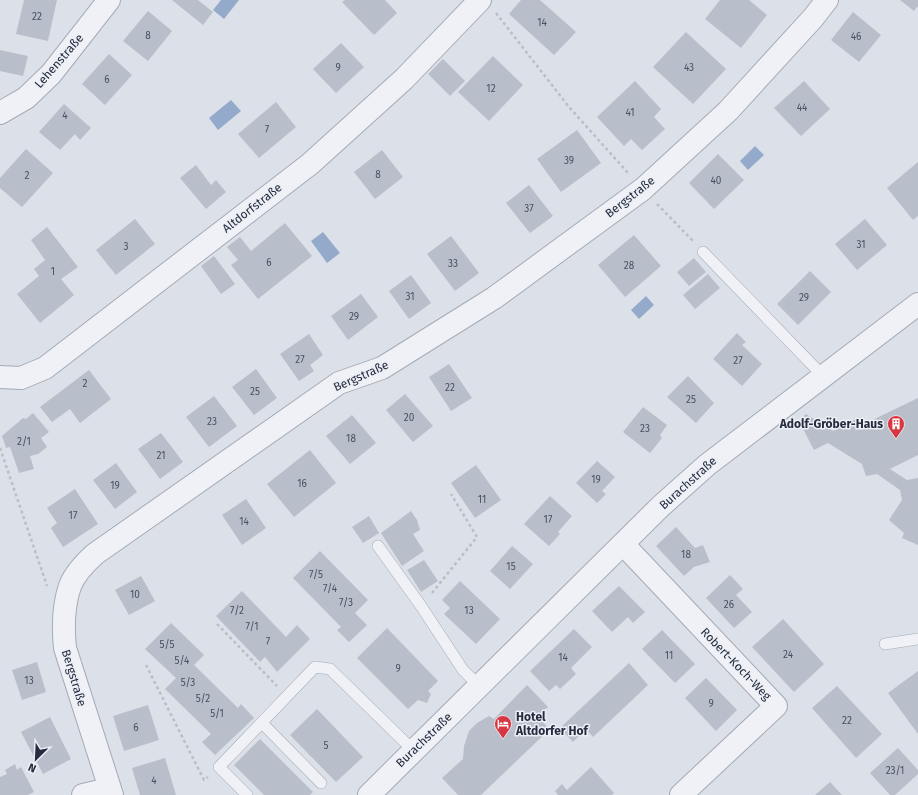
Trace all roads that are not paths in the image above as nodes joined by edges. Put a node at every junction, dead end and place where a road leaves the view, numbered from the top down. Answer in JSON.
{"nodes":[{"id":1,"x":109,"y":0,"type":"edge"},
{"id":2,"x":827,"y":0,"type":"edge"},
{"id":3,"x":488,"y":6,"type":"edge"},
{"id":4,"x":0,"y":113,"type":"edge"},
{"id":5,"x":703,"y":252,"type":"road end"},
{"id":6,"x":918,"y":304,"type":"edge"},
{"id":7,"x":823,"y":376,"type":"junction"},
{"id":8,"x":0,"y":377,"type":"edge"},
{"id":9,"x":623,"y":544,"type":"junction"},
{"id":10,"x":378,"y":546,"type":"dead end"},
{"id":11,"x":918,"y":639,"type":"edge"},
{"id":12,"x":885,"y":644,"type":"dead end"},
{"id":13,"x":479,"y":686,"type":"junction"},
{"id":14,"x":262,"y":723,"type":"junction"},
{"id":15,"x":413,"y":750,"type":"junction"},
{"id":16,"x":321,"y":783,"type":"dead end"},
{"id":17,"x":381,"y":791,"type":"edge"},
{"id":18,"x":110,"y":792,"type":"edge"},
{"id":19,"x":83,"y":795,"type":"edge"},
{"id":20,"x":247,"y":795,"type":"edge"},
{"id":21,"x":682,"y":795,"type":"edge"}],
"edges":[{"from":1,"to":4,"type":"street","name":"Lehenstraße"},
{"from":2,"to":18,"type":"street","name":"Bergstraße"},
{"from":3,"to":8,"type":"street","name":"Altdorfstraße"},
{"from":5,"to":7,"type":"lane"},
{"from":6,"to":7,"type":"street","name":"Burachstraße"},
{"from":7,"to":9,"type":"street","name":"Burachstraße"},
{"from":9,"to":13,"type":"street","name":"Burachstraße"},
{"from":9,"to":21,"type":"street","name":"Robert-Koch-Weg"},
{"from":10,"to":13,"type":"lane"},
{"from":11,"to":12,"type":"lane"},
{"from":13,"to":15,"type":"street","name":"Burachstraße"},
{"from":14,"to":15,"type":"lane"},
{"from":14,"to":16,"type":"lane"},
{"from":14,"to":20,"type":"lane"},
{"from":15,"to":17,"type":"street","name":"Burachstraße"},
{"from":18,"to":19,"type":"street"}]}
